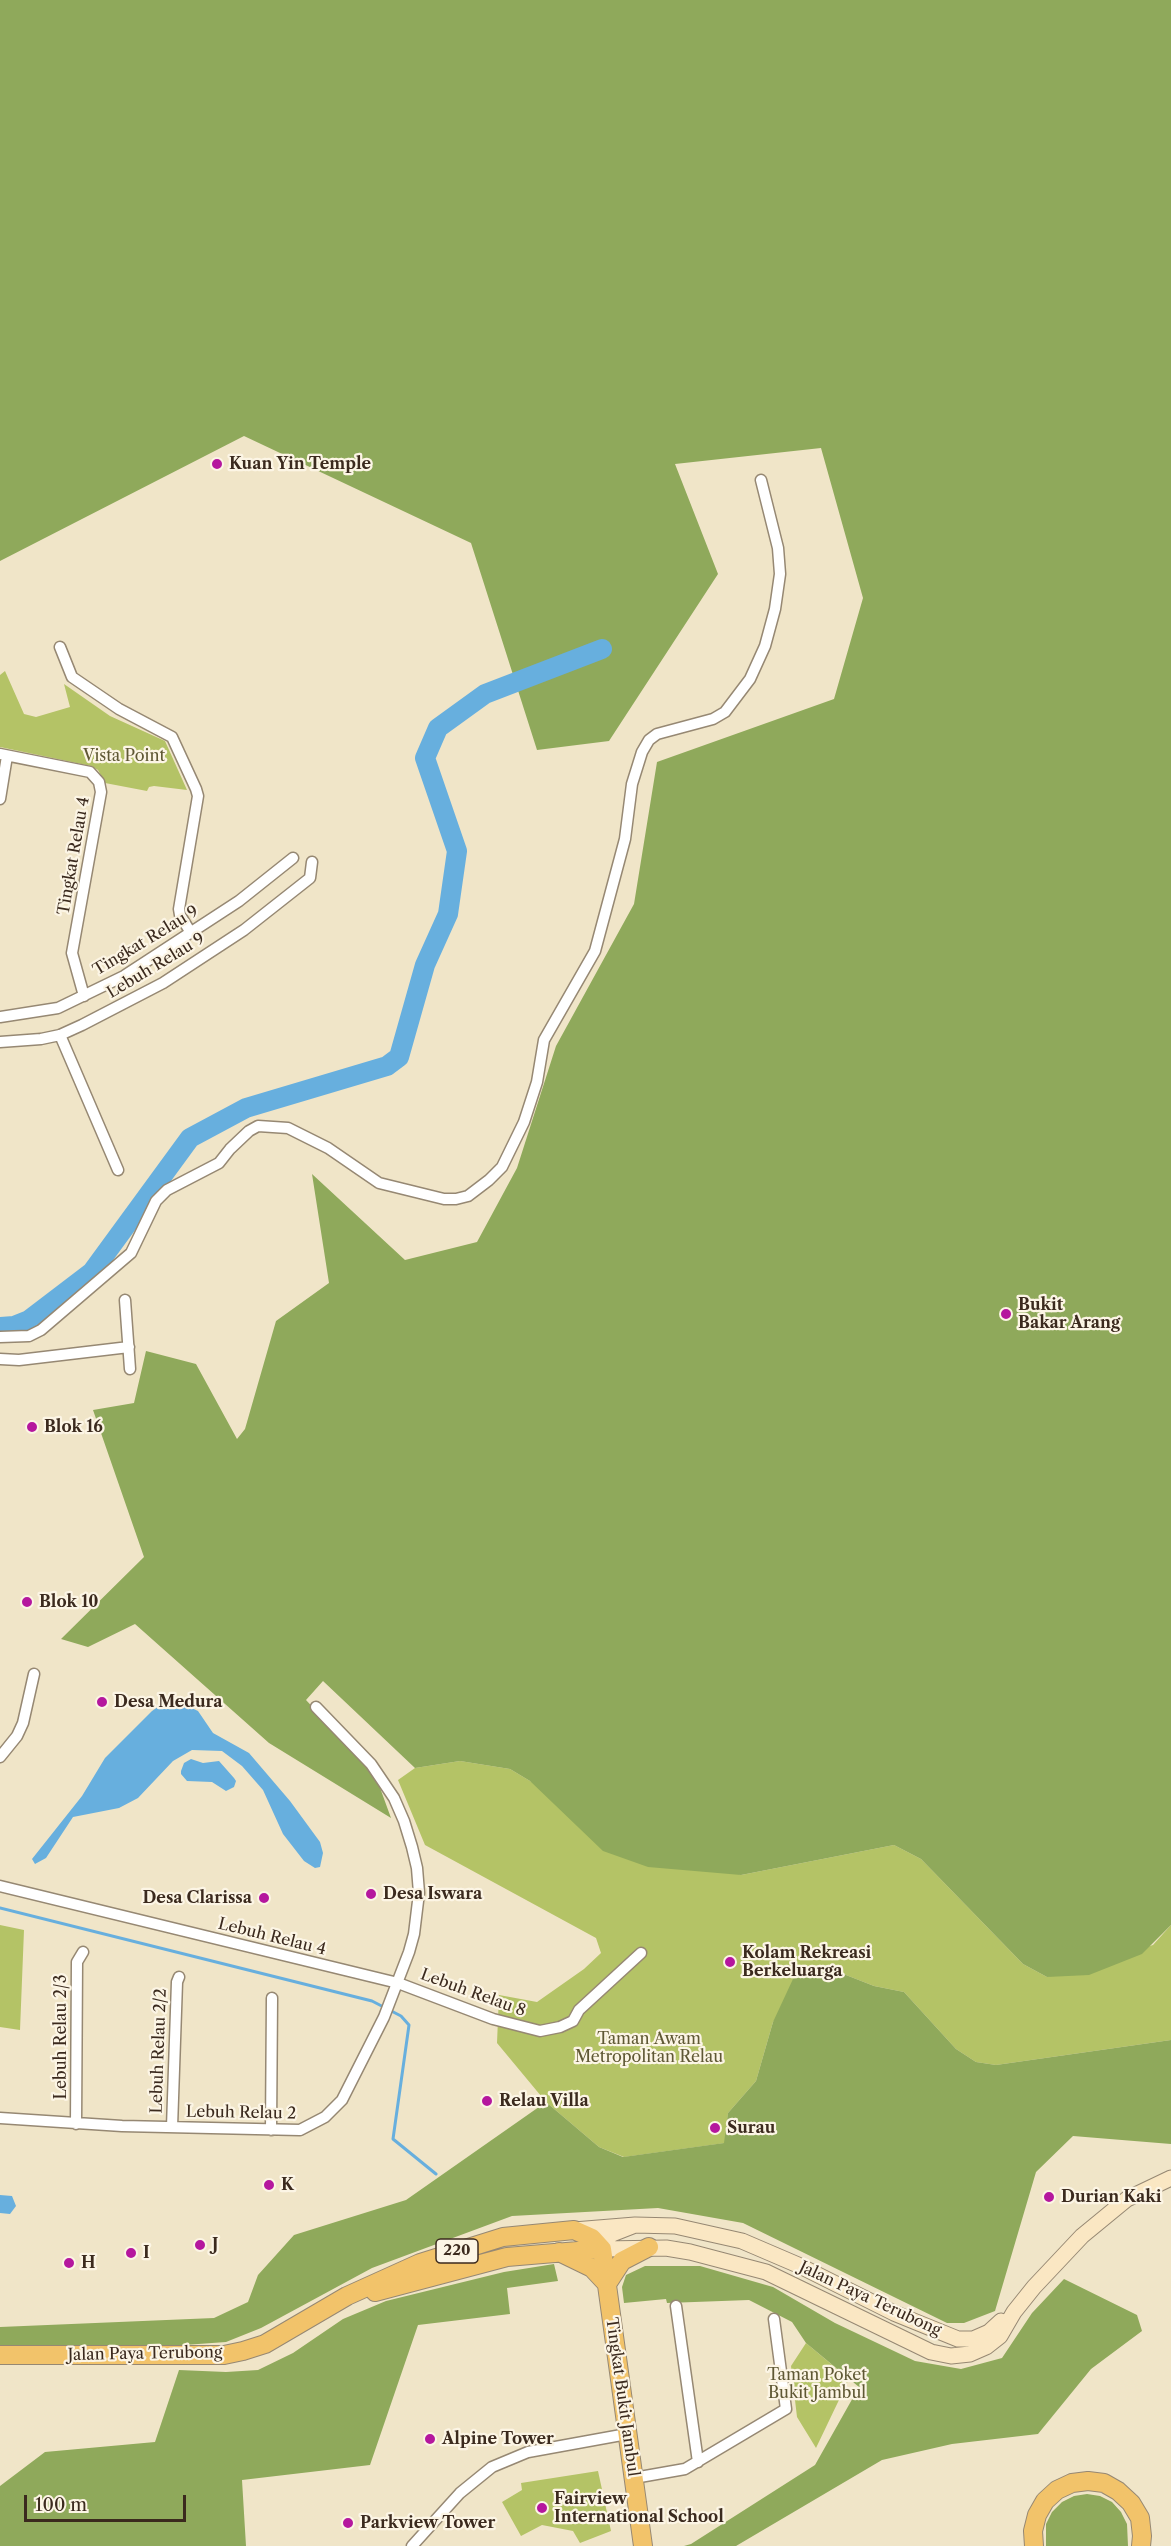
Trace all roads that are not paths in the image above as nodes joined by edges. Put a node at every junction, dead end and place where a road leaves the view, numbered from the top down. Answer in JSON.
{"nodes":[{"id":1,"x":761,"y":480,"type":"dead end"},
{"id":2,"x":60,"y":647,"type":"dead end"},
{"id":3,"x":3,"y":755,"type":"edge"},
{"id":4,"x":0,"y":799,"type":"edge"},
{"id":5,"x":293,"y":858,"type":"dead end"},
{"id":6,"x":312,"y":862,"type":"dead end"},
{"id":7,"x":191,"y":933,"type":"junction"},
{"id":8,"x":84,"y":996,"type":"junction"},
{"id":9,"x":0,"y":1017,"type":"edge"},
{"id":10,"x":60,"y":1035,"type":"junction"},
{"id":11,"x":0,"y":1042,"type":"edge"},
{"id":12,"x":118,"y":1170,"type":"dead end"},
{"id":13,"x":125,"y":1300,"type":"dead end"},
{"id":14,"x":0,"y":1337,"type":"edge"},
{"id":15,"x":129,"y":1347,"type":"junction"},
{"id":16,"x":0,"y":1359,"type":"edge"},
{"id":17,"x":130,"y":1369,"type":"dead end"},
{"id":18,"x":33,"y":1674,"type":"dead end"},
{"id":19,"x":316,"y":1707,"type":"dead end"},
{"id":20,"x":0,"y":1757,"type":"edge"},
{"id":21,"x":0,"y":1886,"type":"edge"},
{"id":22,"x":83,"y":1952,"type":"dead end"},
{"id":23,"x":641,"y":1953,"type":"dead end"},
{"id":24,"x":179,"y":1977,"type":"dead end"},
{"id":25,"x":398,"y":1983,"type":"junction"},
{"id":26,"x":272,"y":1998,"type":"dead end"},
{"id":27,"x":0,"y":2118,"type":"edge"},
{"id":28,"x":76,"y":2124,"type":"junction"},
{"id":29,"x":172,"y":2127,"type":"junction"},
{"id":30,"x":271,"y":2130,"type":"junction"},
{"id":31,"x":1171,"y":2178,"type":"edge"},
{"id":32,"x":635,"y":2225,"type":"junction"},
{"id":33,"x":574,"y":2230,"type":"junction"},
{"id":34,"x":649,"y":2247,"type":"junction"},
{"id":35,"x":602,"y":2249,"type":"junction"},
{"id":36,"x":556,"y":2251,"type":"junction"},
{"id":37,"x":607,"y":2284,"type":"junction"},
{"id":38,"x":347,"y":2296,"type":"junction"},
{"id":39,"x":676,"y":2306,"type":"dead end"},
{"id":40,"x":1014,"y":2312,"type":"junction"},
{"id":41,"x":774,"y":2319,"type":"dead end"},
{"id":42,"x":0,"y":2355,"type":"edge"},
{"id":43,"x":627,"y":2434,"type":"junction"},
{"id":44,"x":698,"y":2462,"type":"junction"},
{"id":45,"x":634,"y":2478,"type":"junction"},
{"id":46,"x":412,"y":2546,"type":"edge"},
{"id":47,"x":643,"y":2546,"type":"edge"},
{"id":48,"x":1034,"y":2546,"type":"edge"},
{"id":49,"x":1141,"y":2546,"type":"edge"}],
"edges":[{"from":1,"to":14,"type":"street"},
{"from":2,"to":7,"type":"street"},
{"from":3,"to":4,"type":"street"},
{"from":3,"to":8,"type":"street","name":"Tingkat Relau 4"},
{"from":5,"to":7,"type":"street","name":"Tingkat Relau 9"},
{"from":6,"to":10,"type":"street","name":"Lebuh Relau 9"},
{"from":7,"to":8,"type":"street","name":"Tingkat Relau 9"},
{"from":8,"to":9,"type":"street","name":"Tingkat Relau 9"},
{"from":10,"to":11,"type":"street","name":"Lebuh Relau 9"},
{"from":10,"to":12,"type":"street"},
{"from":13,"to":15,"type":"street"},
{"from":15,"to":16,"type":"street"},
{"from":15,"to":17,"type":"street"},
{"from":18,"to":20,"type":"street"},
{"from":19,"to":25,"type":"street","name":"Lebuh Relau 8"},
{"from":21,"to":25,"type":"street","name":"Lebuh Relau 4"},
{"from":22,"to":28,"type":"street","name":"Lebuh Relau 2/3"},
{"from":23,"to":25,"type":"street","name":"Lebuh Relau 8"},
{"from":24,"to":29,"type":"street","name":"Lebuh Relau 2/2"},
{"from":25,"to":30,"type":"street","name":"Lebuh Relau 2"},
{"from":26,"to":30,"type":"street"},
{"from":27,"to":28,"type":"street","name":"Lebuh Relau 2"},
{"from":28,"to":29,"type":"street","name":"Lebuh Relau 2"},
{"from":29,"to":30,"type":"street","name":"Lebuh Relau 2"},
{"from":31,"to":40,"type":"main road","number":"220"},
{"from":32,"to":33,"type":"main road","name":"Jalan Paya Terubong","number":"220"},
{"from":32,"to":35,"type":"main road"},
{"from":32,"to":40,"type":"main road","name":"Jalan Paya Terubong","number":"220"},
{"from":33,"to":35,"type":"main road"},
{"from":33,"to":38,"type":"main road","name":"Jalan Paya Terubong","number":"220"},
{"from":34,"to":35,"type":"main road","name":"Jalan Paya Terubong","number":"220"},
{"from":34,"to":37,"type":"main road"},
{"from":34,"to":40,"type":"main road","name":"Jalan Paya Terubong","number":"220"},
{"from":35,"to":36,"type":"main road","name":"Jalan Paya Terubong","number":"220"},
{"from":35,"to":37,"type":"main road","name":"Tingkat Bukit Jambul"},
{"from":36,"to":37,"type":"main road"},
{"from":36,"to":38,"type":"main road","name":"Jalan Paya Terubong","number":"220"},
{"from":37,"to":43,"type":"main road","name":"Tingkat Bukit Jambul"},
{"from":38,"to":42,"type":"main road","name":"Jalan Paya Terubong","number":"220"},
{"from":39,"to":44,"type":"street"},
{"from":41,"to":44,"type":"street"},
{"from":43,"to":45,"type":"main road","name":"Tingkat Bukit Jambul"},
{"from":43,"to":46,"type":"street"},
{"from":44,"to":45,"type":"street"},
{"from":45,"to":47,"type":"main road","name":"Tingkat Bukit Jambul"},
{"from":48,"to":49,"type":"main road"}]}
